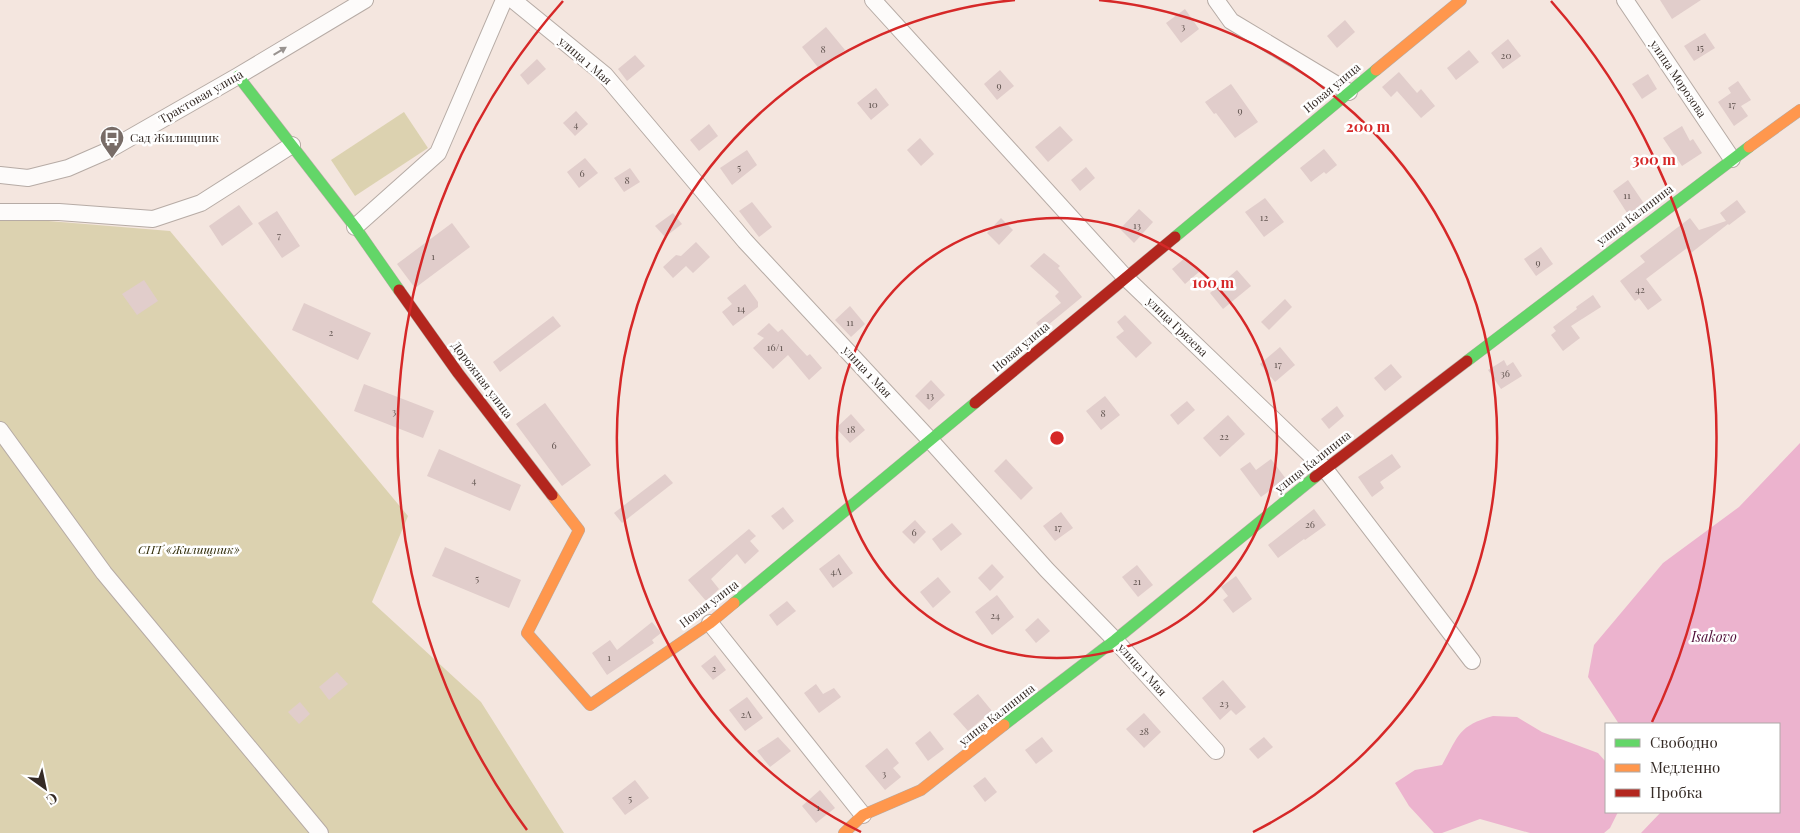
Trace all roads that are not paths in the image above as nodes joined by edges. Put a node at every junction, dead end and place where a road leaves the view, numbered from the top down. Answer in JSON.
{"nodes":[{"id":1,"x":365,"y":0,"type":"edge"},
{"id":2,"x":504,"y":0,"type":"edge"},
{"id":3,"x":513,"y":0,"type":"edge"},
{"id":4,"x":873,"y":0,"type":"edge"},
{"id":5,"x":1216,"y":0,"type":"edge"},
{"id":6,"x":1462,"y":0,"type":"edge"},
{"id":7,"x":1625,"y":0,"type":"edge"},
{"id":8,"x":238,"y":76,"type":"junction"},
{"id":9,"x":1349,"y":92,"type":"junction"},
{"id":10,"x":1800,"y":110,"type":"edge"},
{"id":11,"x":292,"y":145,"type":"junction"},
{"id":12,"x":1732,"y":159,"type":"junction"},
{"id":13,"x":0,"y":175,"type":"edge"},
{"id":14,"x":0,"y":212,"type":"edge"},
{"id":15,"x":355,"y":227,"type":"junction"},
{"id":16,"x":1125,"y":278,"type":"junction"},
{"id":17,"x":0,"y":430,"type":"edge"},
{"id":18,"x":931,"y":441,"type":"junction"},
{"id":19,"x":1325,"y":469,"type":"junction"},
{"id":20,"x":710,"y":623,"type":"junction"},
{"id":21,"x":1115,"y":640,"type":"junction"},
{"id":22,"x":1472,"y":661,"type":"dead end"},
{"id":23,"x":590,"y":705,"type":"joint"},
{"id":24,"x":1216,"y":751,"type":"dead end"},
{"id":25,"x":863,"y":815,"type":"junction"},
{"id":26,"x":320,"y":833,"type":"edge"},
{"id":27,"x":844,"y":833,"type":"edge"}],
"edges":[{"from":8,"to":1,"type":"street","name":"Трактовая улица","one_way":true},
{"from":2,"to":15,"type":"street"},
{"from":3,"to":18,"type":"street","name":"улица 1 Мая"},
{"from":4,"to":16,"type":"street","name":"улица Грязева"},
{"from":5,"to":9,"type":"street"},
{"from":6,"to":9,"type":"street","name":"Новая улица"},
{"from":7,"to":12,"type":"street","name":"улица Морозова"},
{"from":8,"to":11,"type":"street","name":"Дорожная улица"},
{"from":8,"to":13,"type":"street","name":"Трактовая улица"},
{"from":9,"to":16,"type":"street","name":"Новая улица"},
{"from":10,"to":12,"type":"street","name":"улица Калинина"},
{"from":11,"to":14,"type":"street"},
{"from":11,"to":15,"type":"street","name":"Дорожная улица"},
{"from":12,"to":19,"type":"street","name":"улица Калинина"},
{"from":15,"to":23,"type":"street","name":"Дорожная улица"},
{"from":16,"to":18,"type":"street","name":"Новая улица"},
{"from":16,"to":19,"type":"street","name":"улица Грязева"},
{"from":17,"to":26,"type":"street"},
{"from":18,"to":20,"type":"street","name":"Новая улица"},
{"from":18,"to":21,"type":"street","name":"улица 1 Мая"},
{"from":19,"to":21,"type":"street","name":"улица Калинина"},
{"from":19,"to":22,"type":"street","name":"улица Грязева"},
{"from":20,"to":23,"type":"street","name":"Новая улица"},
{"from":20,"to":25,"type":"street"},
{"from":21,"to":24,"type":"street","name":"улица 1 Мая"},
{"from":21,"to":25,"type":"street","name":"улица Калинина"},
{"from":25,"to":27,"type":"street","name":"улица Калинина"}]}
